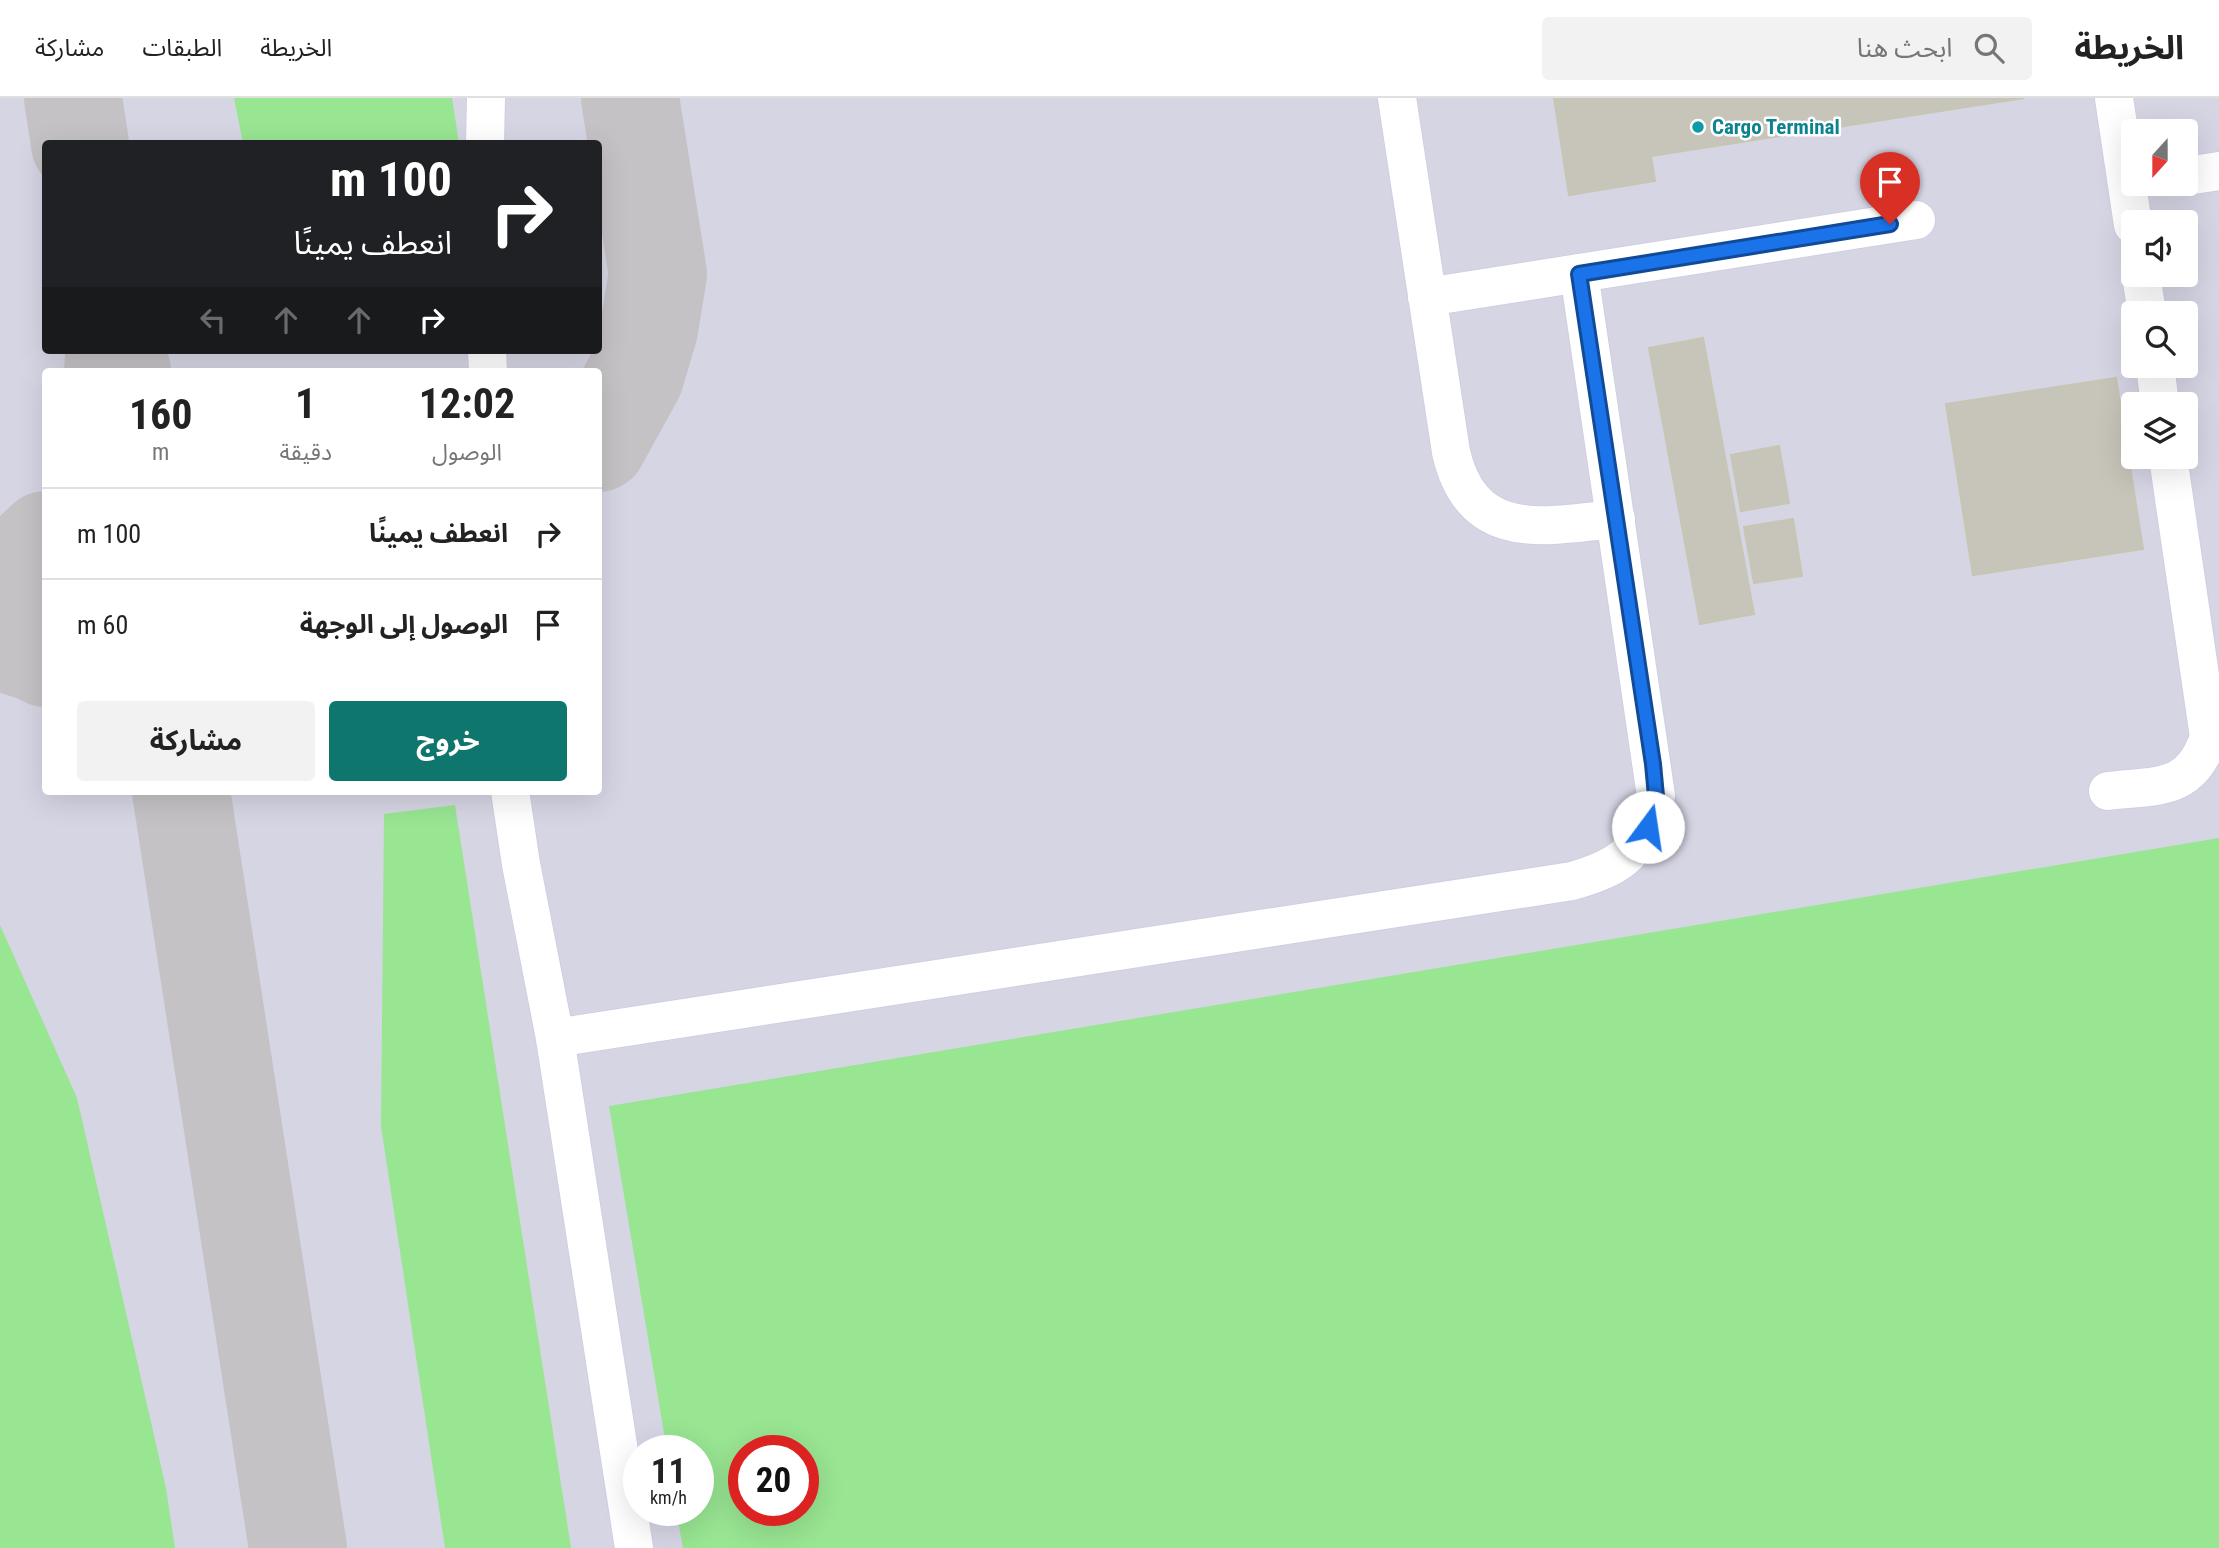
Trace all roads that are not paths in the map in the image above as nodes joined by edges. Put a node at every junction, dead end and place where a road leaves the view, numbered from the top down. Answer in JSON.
{"nodes":[{"id":1,"x":486,"y":98,"type":"edge"},
{"id":2,"x":1397,"y":98,"type":"edge"},
{"id":3,"x":2114,"y":98,"type":"edge"},
{"id":4,"x":2121,"y":127,"type":"edge"},
{"id":5,"x":485,"y":140,"type":"edge"},
{"id":6,"x":2219,"y":171,"type":"edge"},
{"id":7,"x":2198,"y":174,"type":"edge"},
{"id":8,"x":1916,"y":220,"type":"dead end"},
{"id":9,"x":1579,"y":274,"type":"junction"},
{"id":10,"x":1427,"y":297,"type":"junction"},
{"id":11,"x":2170,"y":469,"type":"edge"},
{"id":12,"x":1616,"y":519,"type":"junction"},
{"id":13,"x":2108,"y":790,"type":"dead end"},
{"id":14,"x":511,"y":795,"type":"edge"},
{"id":15,"x":555,"y":1038,"type":"junction"},
{"id":16,"x":634,"y":1548,"type":"edge"}],
"edges":[{"from":1,"to":5,"type":"lane"},
{"from":2,"to":10,"type":"lane"},
{"from":3,"to":4,"type":"lane"},
{"from":6,"to":7,"type":"lane"},
{"from":8,"to":9,"type":"lane"},
{"from":9,"to":10,"type":"lane"},
{"from":9,"to":12,"type":"lane"},
{"from":10,"to":12,"type":"lane"},
{"from":11,"to":13,"type":"lane"},
{"from":12,"to":15,"type":"lane"},
{"from":14,"to":15,"type":"lane"},
{"from":15,"to":16,"type":"lane"}]}
